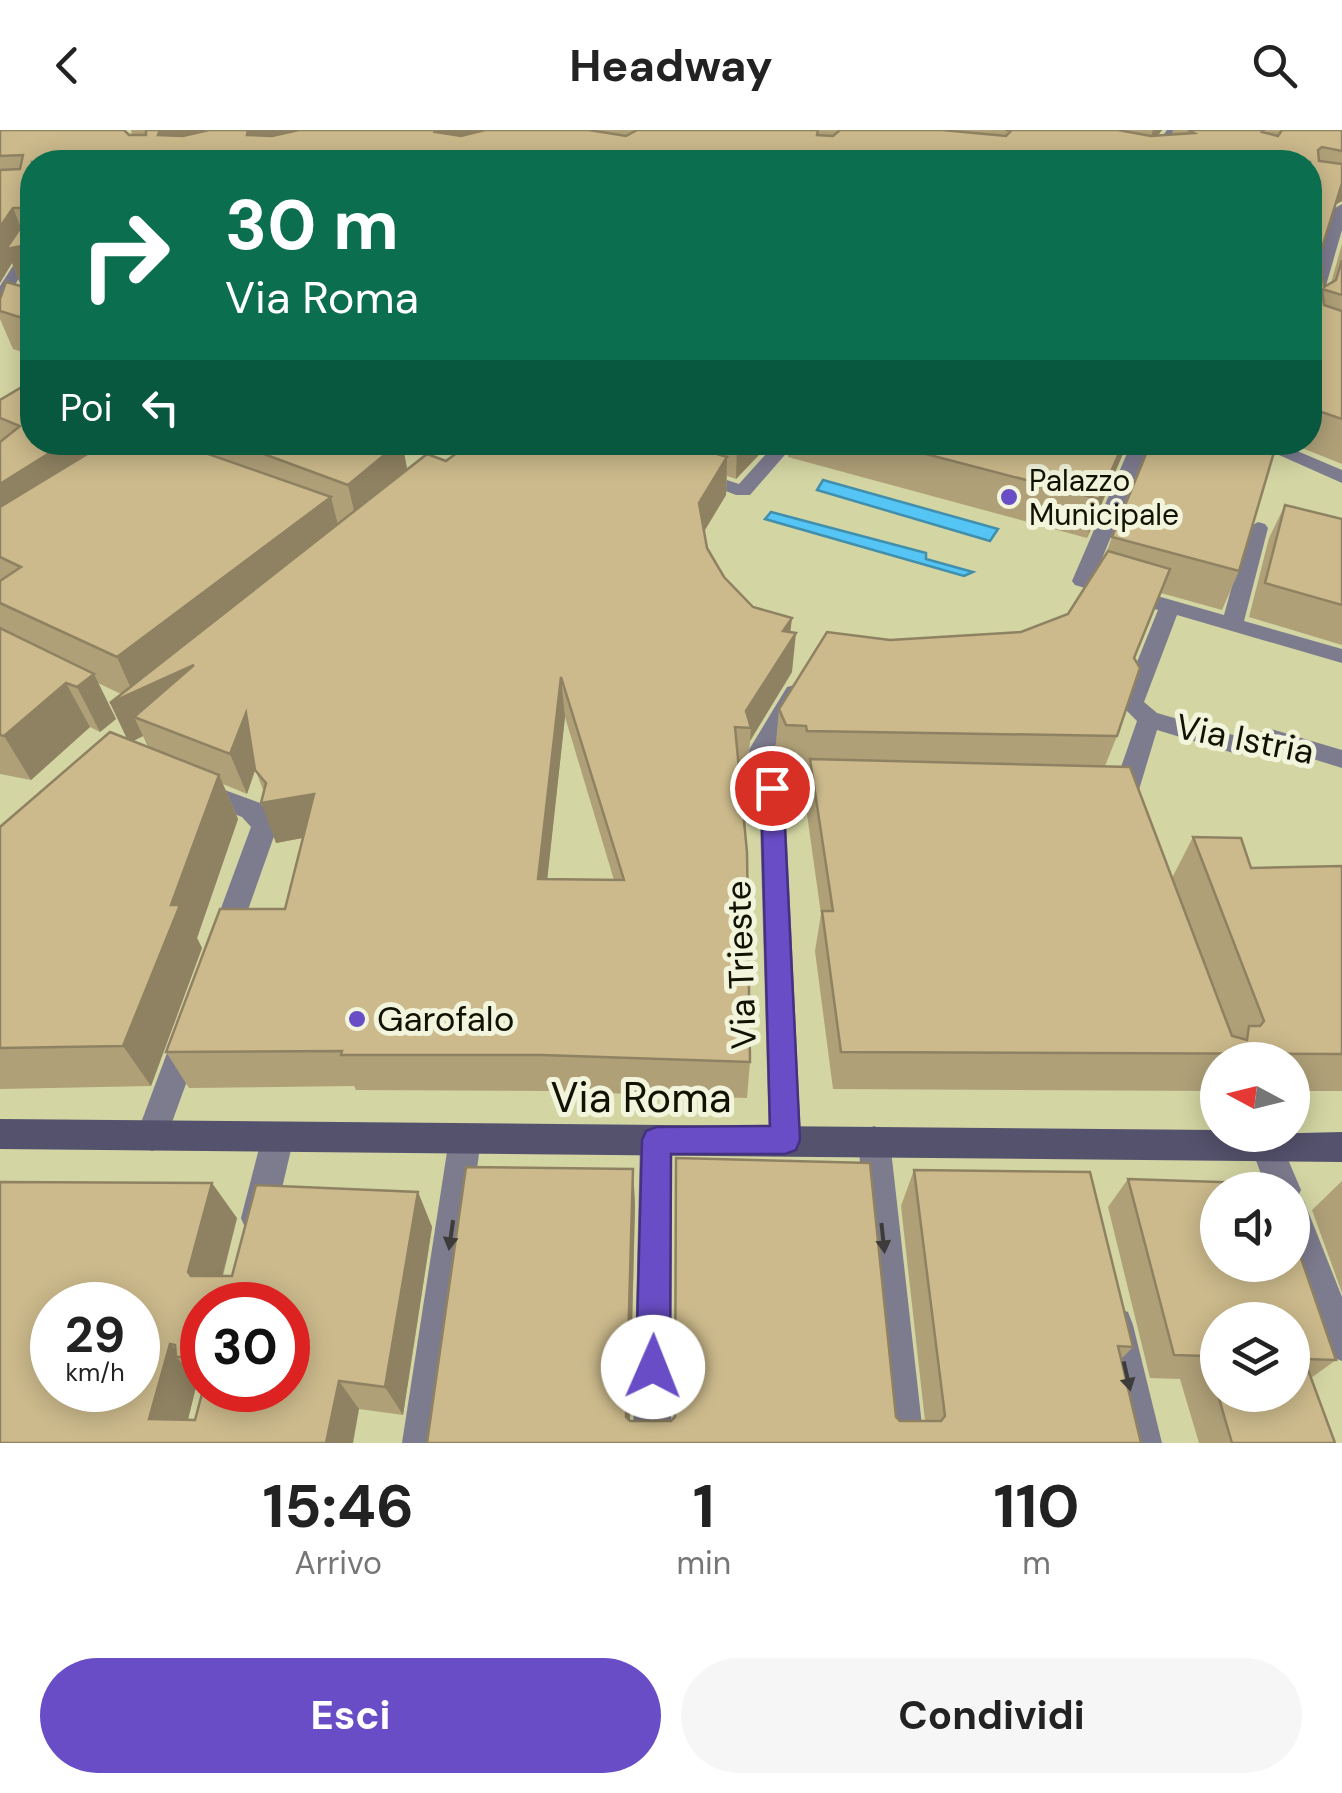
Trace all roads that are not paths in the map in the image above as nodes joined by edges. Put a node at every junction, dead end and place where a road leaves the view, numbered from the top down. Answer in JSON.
{"nodes":[{"id":1,"x":1334,"y":215,"type":"edge"},
{"id":2,"x":1322,"y":264,"type":"edge"},
{"id":3,"x":20,"y":268,"type":"edge"},
{"id":4,"x":2,"y":295,"type":"edge"},
{"id":5,"x":776,"y":455,"type":"edge"},
{"id":6,"x":1135,"y":455,"type":"edge"},
{"id":7,"x":1291,"y":455,"type":"edge"},
{"id":8,"x":671,"y":469,"type":"edge"},
{"id":9,"x":1342,"y":476,"type":"edge"},
{"id":10,"x":1258,"y":528,"type":"edge"},
{"id":11,"x":1170,"y":606,"type":"junction"},
{"id":12,"x":1232,"y":624,"type":"junction"},
{"id":13,"x":1342,"y":656,"type":"edge"},
{"id":14,"x":804,"y":677,"type":"edge"},
{"id":15,"x":1150,"y":719,"type":"junction"},
{"id":16,"x":1342,"y":760,"type":"edge"},
{"id":17,"x":168,"y":777,"type":"edge"},
{"id":18,"x":772,"y":788,"type":"junction"},
{"id":19,"x":870,"y":789,"type":"edge"},
{"id":20,"x":1138,"y":829,"type":"edge"},
{"id":21,"x":212,"y":972,"type":"edge"},
{"id":22,"x":198,"y":1008,"type":"edge"},
{"id":23,"x":152,"y":1136,"type":"junction"},
{"id":24,"x":1,"y":1137,"type":"edge"},
{"id":25,"x":278,"y":1137,"type":"junction"},
{"id":26,"x":465,"y":1138,"type":"junction"},
{"id":27,"x":656,"y":1140,"type":"junction"},
{"id":28,"x":785,"y":1140,"type":"junction"},
{"id":29,"x":874,"y":1141,"type":"junction"},
{"id":30,"x":1200,"y":1143,"type":"edge"},
{"id":31,"x":1073,"y":1144,"type":"junction"},
{"id":32,"x":1310,"y":1146,"type":"edge"},
{"id":33,"x":1342,"y":1147,"type":"edge"},
{"id":34,"x":1082,"y":1182,"type":"edge"},
{"id":35,"x":251,"y":1249,"type":"edge"},
{"id":36,"x":1310,"y":1259,"type":"edge"},
{"id":37,"x":1108,"y":1294,"type":"edge"},
{"id":38,"x":1342,"y":1343,"type":"edge"},
{"id":39,"x":421,"y":1443,"type":"edge"},
{"id":40,"x":652,"y":1443,"type":"edge"},
{"id":41,"x":906,"y":1443,"type":"edge"},
{"id":42,"x":1143,"y":1443,"type":"edge"}],
"edges":[{"from":1,"to":2,"type":"street"},
{"from":3,"to":4,"type":"street"},
{"from":5,"to":8,"type":"street"},
{"from":6,"to":11,"type":"street"},
{"from":7,"to":9,"type":"street"},
{"from":10,"to":12,"type":"street"},
{"from":11,"to":12,"type":"street"},
{"from":11,"to":15,"type":"street"},
{"from":12,"to":13,"type":"street"},
{"from":14,"to":18,"type":"street","name":"Via Trieste"},
{"from":15,"to":16,"type":"street","name":"Via Istria"},
{"from":15,"to":20,"type":"street","name":"Via Istria"},
{"from":17,"to":21,"type":"street"},
{"from":18,"to":19,"type":"street"},
{"from":18,"to":28,"type":"street","name":"Via Trieste"},
{"from":22,"to":23,"type":"street"},
{"from":23,"to":24,"type":"main road","name":"Via Roma"},
{"from":23,"to":25,"type":"main road","name":"Via Roma"},
{"from":25,"to":26,"type":"main road","name":"Via Roma"},
{"from":25,"to":35,"type":"street"},
{"from":26,"to":27,"type":"main road","name":"Via Roma"},
{"from":26,"to":39,"type":"street","one_way":true},
{"from":27,"to":28,"type":"main road","name":"Via Roma"},
{"from":27,"to":40,"type":"street"},
{"from":28,"to":29,"type":"main road","name":"Via Roma"},
{"from":29,"to":31,"type":"main road","name":"Via Roma"},
{"from":29,"to":41,"type":"street","one_way":true},
{"from":30,"to":31,"type":"main road","name":"Via Roma"},
{"from":31,"to":34,"type":"street"},
{"from":32,"to":33,"type":"main road","name":"Via Roma"},
{"from":36,"to":38,"type":"street"},
{"from":37,"to":42,"type":"street","one_way":true}]}
